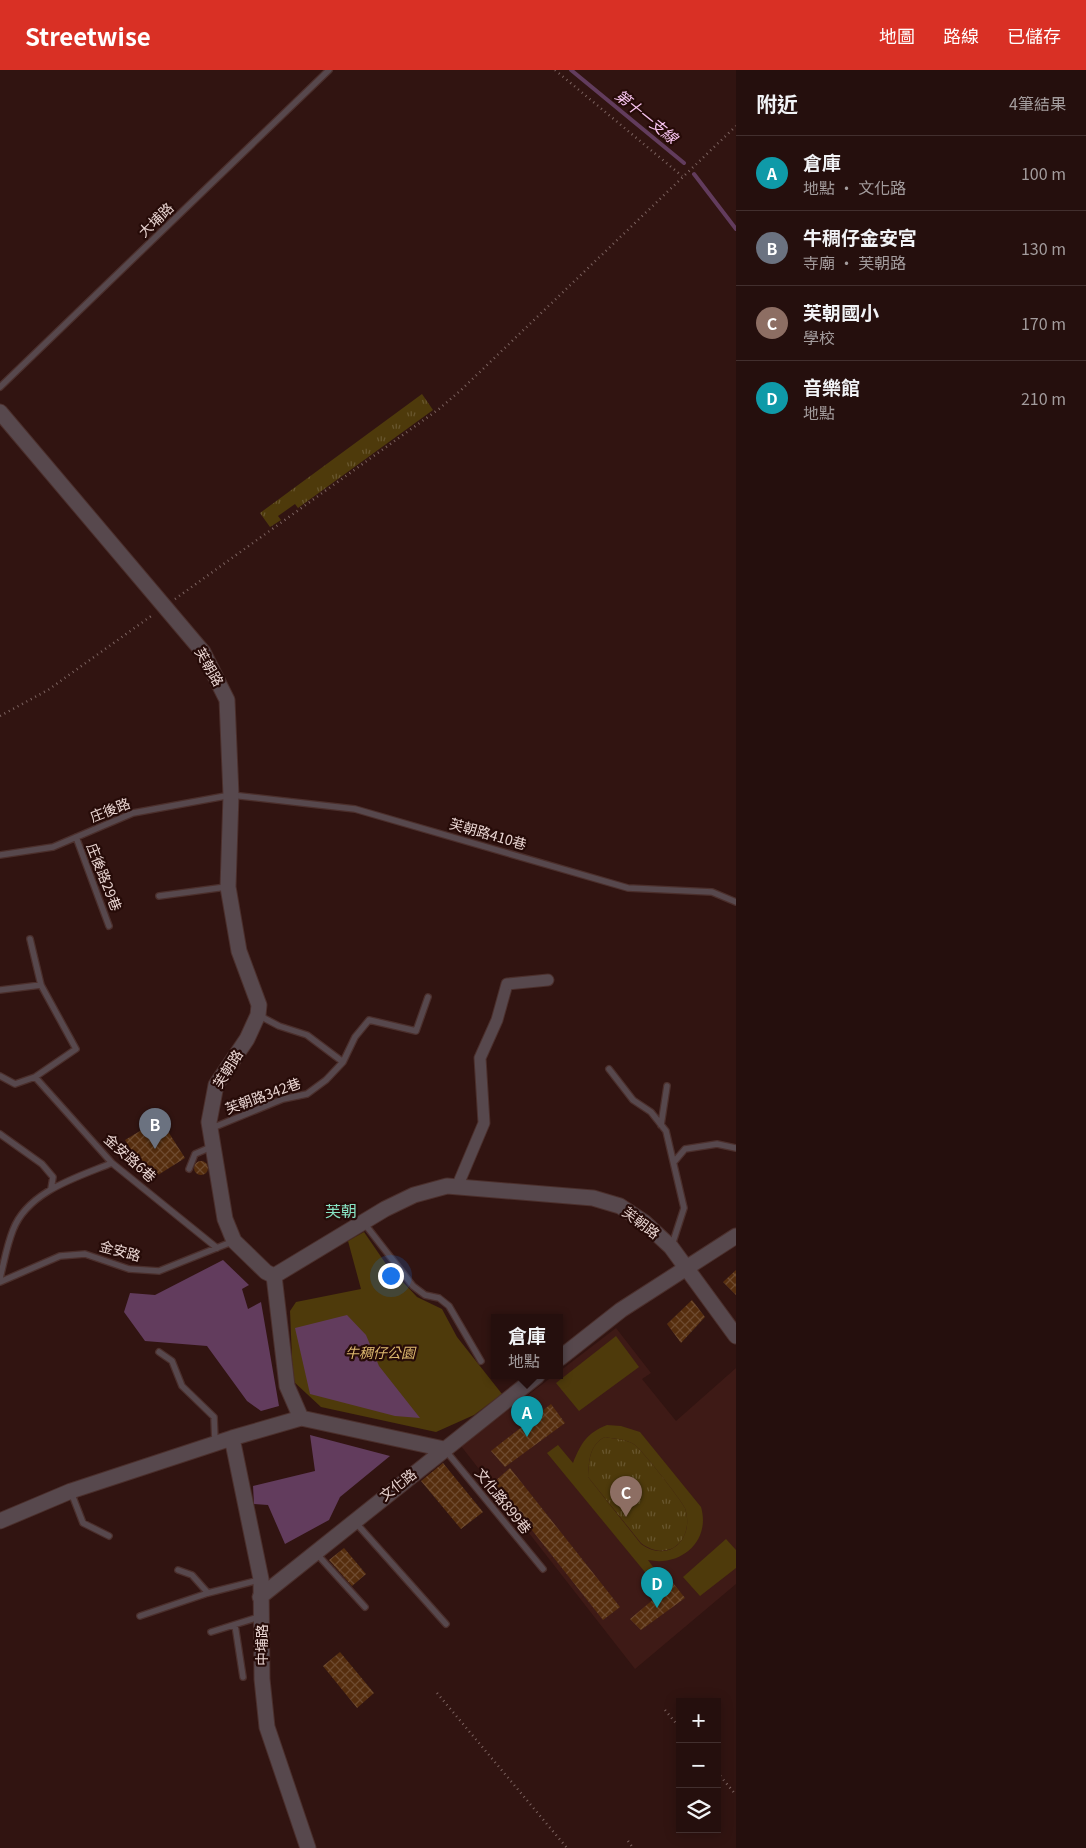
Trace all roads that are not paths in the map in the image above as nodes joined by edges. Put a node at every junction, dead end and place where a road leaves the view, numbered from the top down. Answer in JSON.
{"nodes":[{"id":1,"x":329,"y":70,"type":"edge"},
{"id":2,"x":0,"y":387,"type":"edge"},
{"id":3,"x":0,"y":412,"type":"edge"},
{"id":4,"x":231,"y":794,"type":"junction"},
{"id":5,"x":76,"y":837,"type":"junction"},
{"id":6,"x":0,"y":855,"type":"edge"},
{"id":7,"x":228,"y":886,"type":"junction"},
{"id":8,"x":159,"y":896,"type":"dead end"},
{"id":9,"x":736,"y":902,"type":"edge"},
{"id":10,"x":109,"y":926,"type":"dead end"},
{"id":11,"x":30,"y":939,"type":"dead end"},
{"id":12,"x":548,"y":980,"type":"dead end"},
{"id":13,"x":41,"y":985,"type":"junction"},
{"id":14,"x":0,"y":990,"type":"edge"},
{"id":15,"x":428,"y":997,"type":"dead end"},
{"id":16,"x":258,"y":1015,"type":"junction"},
{"id":17,"x":343,"y":1062,"type":"junction"},
{"id":18,"x":609,"y":1069,"type":"dead end"},
{"id":19,"x":0,"y":1076,"type":"edge"},
{"id":20,"x":35,"y":1077,"type":"junction"},
{"id":21,"x":667,"y":1086,"type":"dead end"},
{"id":22,"x":662,"y":1125,"type":"junction"},
{"id":23,"x":210,"y":1128,"type":"junction"},
{"id":24,"x":0,"y":1135,"type":"edge"},
{"id":25,"x":213,"y":1146,"type":"junction"},
{"id":26,"x":736,"y":1148,"type":"edge"},
{"id":27,"x":674,"y":1162,"type":"junction"},
{"id":28,"x":112,"y":1163,"type":"junction"},
{"id":29,"x":189,"y":1169,"type":"dead end"},
{"id":30,"x":457,"y":1187,"type":"junction"},
{"id":31,"x":51,"y":1189,"type":"junction"},
{"id":32,"x":364,"y":1223,"type":"junction"},
{"id":33,"x":736,"y":1236,"type":"edge"},
{"id":34,"x":234,"y":1241,"type":"junction"},
{"id":35,"x":671,"y":1247,"type":"junction"},
{"id":36,"x":217,"y":1248,"type":"junction"},
{"id":37,"x":688,"y":1268,"type":"junction"},
{"id":38,"x":274,"y":1276,"type":"junction"},
{"id":39,"x":0,"y":1278,"type":"edge"},
{"id":40,"x":0,"y":1282,"type":"edge"},
{"id":41,"x":736,"y":1336,"type":"edge"},
{"id":42,"x":159,"y":1352,"type":"dead end"},
{"id":43,"x":563,"y":1356,"type":"edge"},
{"id":44,"x":481,"y":1361,"type":"dead end"},
{"id":45,"x":533,"y":1379,"type":"edge"},
{"id":46,"x":300,"y":1418,"type":"junction"},
{"id":47,"x":232,"y":1438,"type":"junction"},
{"id":48,"x":215,"y":1444,"type":"junction"},
{"id":49,"x":444,"y":1449,"type":"junction"},
{"id":50,"x":71,"y":1491,"type":"junction"},
{"id":51,"x":354,"y":1520,"type":"junction"},
{"id":52,"x":0,"y":1521,"type":"edge"},
{"id":53,"x":109,"y":1536,"type":"dead end"},
{"id":54,"x":316,"y":1553,"type":"junction"},
{"id":55,"x":543,"y":1569,"type":"dead end"},
{"id":56,"x":178,"y":1570,"type":"dead end"},
{"id":57,"x":261,"y":1579,"type":"junction"},
{"id":58,"x":208,"y":1594,"type":"junction"},
{"id":59,"x":260,"y":1597,"type":"junction"},
{"id":60,"x":365,"y":1607,"type":"dead end"},
{"id":61,"x":140,"y":1616,"type":"dead end"},
{"id":62,"x":262,"y":1616,"type":"junction"},
{"id":63,"x":446,"y":1624,"type":"dead end"},
{"id":64,"x":234,"y":1625,"type":"junction"},
{"id":65,"x":211,"y":1632,"type":"dead end"},
{"id":66,"x":243,"y":1677,"type":"dead end"},
{"id":67,"x":308,"y":1848,"type":"edge"}],
"edges":[{"from":1,"to":2,"type":"lane","name":"大埔路"},
{"from":3,"to":4,"type":"street","name":"芙朝路"},
{"from":4,"to":5,"type":"lane","name":"庄後路"},
{"from":4,"to":7,"type":"street","name":"芙朝路"},
{"from":4,"to":9,"type":"lane","name":"芙朝路410巷"},
{"from":5,"to":6,"type":"lane","name":"庄後路"},
{"from":5,"to":10,"type":"lane","name":"庄後路29巷"},
{"from":7,"to":8,"type":"lane"},
{"from":7,"to":16,"type":"street","name":"芙朝路"},
{"from":11,"to":13,"type":"lane"},
{"from":12,"to":30,"type":"street"},
{"from":13,"to":14,"type":"lane"},
{"from":13,"to":20,"type":"lane"},
{"from":15,"to":17,"type":"lane","name":"芙朝路342巷"},
{"from":16,"to":17,"type":"lane"},
{"from":16,"to":23,"type":"street","name":"芙朝路"},
{"from":17,"to":23,"type":"lane","name":"芙朝路342巷"},
{"from":18,"to":22,"type":"lane"},
{"from":19,"to":20,"type":"lane"},
{"from":20,"to":28,"type":"lane","name":"金安路6巷"},
{"from":21,"to":22,"type":"lane"},
{"from":22,"to":27,"type":"lane"},
{"from":23,"to":25,"type":"street","name":"芙朝路"},
{"from":24,"to":31,"type":"lane"},
{"from":25,"to":29,"type":"lane"},
{"from":25,"to":34,"type":"street","name":"芙朝路"},
{"from":26,"to":27,"type":"lane"},
{"from":27,"to":35,"type":"lane"},
{"from":28,"to":31,"type":"lane"},
{"from":28,"to":36,"type":"lane","name":"金安路6巷"},
{"from":30,"to":32,"type":"street","name":"芙朝路"},
{"from":30,"to":35,"type":"street","name":"芙朝路"},
{"from":31,"to":39,"type":"lane"},
{"from":32,"to":38,"type":"street","name":"芙朝路"},
{"from":32,"to":44,"type":"lane"},
{"from":33,"to":37,"type":"street"},
{"from":34,"to":36,"type":"lane","name":"金安路"},
{"from":34,"to":38,"type":"street","name":"芙朝路"},
{"from":35,"to":37,"type":"street","name":"芙朝路"},
{"from":36,"to":40,"type":"lane","name":"金安路"},
{"from":37,"to":41,"type":"street","name":"芙朝路"},
{"from":37,"to":43,"type":"street"},
{"from":38,"to":46,"type":"street"},
{"from":42,"to":48,"type":"lane"},
{"from":45,"to":49,"type":"street","name":"文化路"},
{"from":46,"to":47,"type":"street"},
{"from":46,"to":49,"type":"street"},
{"from":47,"to":48,"type":"street"},
{"from":47,"to":57,"type":"street","name":"中埔路"},
{"from":48,"to":50,"type":"street"},
{"from":49,"to":51,"type":"street","name":"文化路"},
{"from":49,"to":55,"type":"lane","name":"文化路899巷"},
{"from":50,"to":52,"type":"street"},
{"from":50,"to":53,"type":"lane"},
{"from":51,"to":54,"type":"street","name":"文化路"},
{"from":51,"to":63,"type":"lane"},
{"from":54,"to":59,"type":"street","name":"文化路"},
{"from":54,"to":60,"type":"lane"},
{"from":56,"to":58,"type":"lane"},
{"from":57,"to":58,"type":"lane"},
{"from":57,"to":59,"type":"street","name":"中埔路"},
{"from":58,"to":61,"type":"lane"},
{"from":59,"to":62,"type":"street","name":"中埔路"},
{"from":62,"to":64,"type":"lane"},
{"from":62,"to":67,"type":"street","name":"中埔路"},
{"from":64,"to":65,"type":"lane"},
{"from":64,"to":66,"type":"lane"}]}
